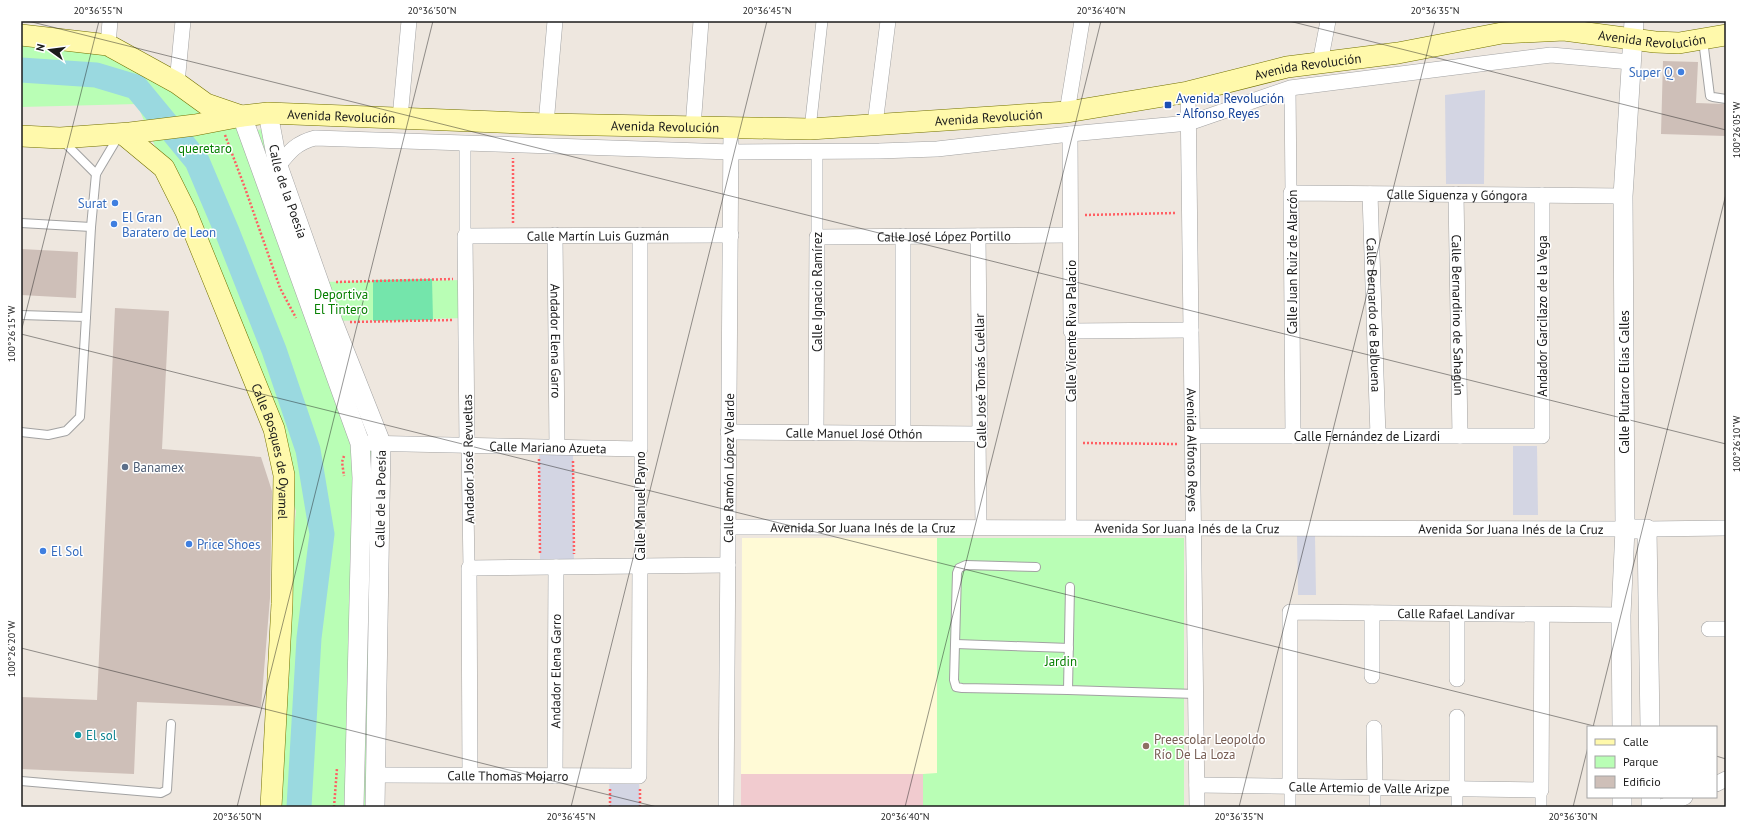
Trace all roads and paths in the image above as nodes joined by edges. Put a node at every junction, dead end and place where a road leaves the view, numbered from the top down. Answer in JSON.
{"nodes":[{"id":1,"x":110,"y":21,"type":"edge"},
{"id":2,"x":183,"y":21,"type":"edge"},
{"id":3,"x":409,"y":21,"type":"edge"},
{"id":4,"x":554,"y":21,"type":"edge"},
{"id":5,"x":701,"y":21,"type":"edge"},
{"id":6,"x":822,"y":21,"type":"edge"},
{"id":7,"x":888,"y":21,"type":"edge"},
{"id":8,"x":1082,"y":21,"type":"edge"},
{"id":9,"x":1328,"y":21,"type":"edge"},
{"id":10,"x":1633,"y":29,"type":"edge"},
{"id":11,"x":21,"y":35,"type":"edge"},
{"id":12,"x":1726,"y":35,"type":"edge"},
{"id":13,"x":1702,"y":39,"type":"junction"},
{"id":14,"x":108,"y":45,"type":"junction"},
{"id":15,"x":1631,"y":62,"type":"junction"},
{"id":16,"x":1320,"y":63,"type":"junction"},
{"id":17,"x":177,"y":83,"type":"junction"},
{"id":18,"x":1290,"y":88,"type":"junction"},
{"id":19,"x":1188,"y":92,"type":"junction"},
{"id":20,"x":1726,"y":99,"type":"edge"},
{"id":21,"x":1066,"y":112,"type":"junction"},
{"id":22,"x":268,"y":113,"type":"junction"},
{"id":23,"x":242,"y":116,"type":"junction"},
{"id":24,"x":400,"y":118,"type":"junction"},
{"id":25,"x":219,"y":121,"type":"junction"},
{"id":26,"x":1188,"y":123,"type":"junction"},
{"id":27,"x":546,"y":124,"type":"junction"},
{"id":28,"x":875,"y":124,"type":"junction"},
{"id":29,"x":693,"y":127,"type":"junction"},
{"id":30,"x":732,"y":128,"type":"junction"},
{"id":31,"x":810,"y":129,"type":"junction"},
{"id":32,"x":124,"y":134,"type":"junction"},
{"id":33,"x":1070,"y":134,"type":"junction"},
{"id":34,"x":21,"y":136,"type":"edge"},
{"id":35,"x":60,"y":138,"type":"junction"},
{"id":36,"x":465,"y":142,"type":"junction"},
{"id":37,"x":513,"y":144,"type":"junction"},
{"id":38,"x":817,"y":151,"type":"junction"},
{"id":39,"x":731,"y":152,"type":"junction"},
{"id":40,"x":278,"y":166,"type":"junction"},
{"id":41,"x":96,"y":174,"type":"junction"},
{"id":42,"x":1291,"y":193,"type":"junction"},
{"id":43,"x":1370,"y":194,"type":"junction"},
{"id":44,"x":1456,"y":194,"type":"junction"},
{"id":45,"x":1542,"y":195,"type":"junction"},
{"id":46,"x":1623,"y":196,"type":"junction"},
{"id":47,"x":1190,"y":213,"type":"junction"},
{"id":48,"x":1070,"y":215,"type":"junction"},
{"id":49,"x":21,"y":223,"type":"edge"},
{"id":50,"x":91,"y":227,"type":"junction"},
{"id":51,"x":731,"y":234,"type":"junction"},
{"id":52,"x":555,"y":235,"type":"junction"},
{"id":53,"x":640,"y":235,"type":"junction"},
{"id":54,"x":1070,"y":235,"type":"junction"},
{"id":55,"x":465,"y":236,"type":"junction"},
{"id":56,"x":512,"y":236,"type":"junction"},
{"id":57,"x":902,"y":236,"type":"junction"},
{"id":58,"x":978,"y":236,"type":"junction"},
{"id":59,"x":817,"y":237,"type":"junction"},
{"id":60,"x":466,"y":279,"type":"junction"},
{"id":61,"x":320,"y":283,"type":"junction"},
{"id":62,"x":21,"y":315,"type":"edge"},
{"id":63,"x":86,"y":317,"type":"junction"},
{"id":64,"x":466,"y":319,"type":"junction"},
{"id":65,"x":298,"y":322,"type":"dead end"},
{"id":66,"x":333,"y":322,"type":"junction"},
{"id":67,"x":1191,"y":330,"type":"junction"},
{"id":68,"x":1071,"y":331,"type":"junction"},
{"id":69,"x":21,"y":432,"type":"edge"},
{"id":70,"x":728,"y":432,"type":"junction"},
{"id":71,"x":816,"y":433,"type":"junction"},
{"id":72,"x":903,"y":434,"type":"junction"},
{"id":73,"x":980,"y":434,"type":"junction"},
{"id":74,"x":1293,"y":436,"type":"junction"},
{"id":75,"x":1378,"y":436,"type":"junction"},
{"id":76,"x":1460,"y":436,"type":"junction"},
{"id":77,"x":1542,"y":436,"type":"joint"},
{"id":78,"x":1193,"y":440,"type":"junction"},
{"id":79,"x":380,"y":443,"type":"junction"},
{"id":80,"x":1070,"y":443,"type":"junction"},
{"id":81,"x":467,"y":445,"type":"junction"},
{"id":82,"x":353,"y":446,"type":"junction"},
{"id":83,"x":539,"y":447,"type":"junction"},
{"id":84,"x":557,"y":448,"type":"junction"},
{"id":85,"x":573,"y":448,"type":"junction"},
{"id":86,"x":640,"y":449,"type":"junction"},
{"id":87,"x":344,"y":477,"type":"dead end"},
{"id":88,"x":728,"y":527,"type":"junction"},
{"id":89,"x":981,"y":527,"type":"junction"},
{"id":90,"x":1071,"y":527,"type":"junction"},
{"id":91,"x":1194,"y":528,"type":"junction"},
{"id":92,"x":1726,"y":528,"type":"edge"},
{"id":93,"x":1625,"y":529,"type":"junction"},
{"id":94,"x":1647,"y":529,"type":"junction"},
{"id":95,"x":728,"y":565,"type":"junction"},
{"id":96,"x":640,"y":566,"type":"junction"},
{"id":97,"x":540,"y":567,"type":"junction"},
{"id":98,"x":556,"y":567,"type":"junction"},
{"id":99,"x":574,"y":567,"type":"junction"},
{"id":100,"x":469,"y":568,"type":"junction"},
{"id":101,"x":1036,"y":568,"type":"dead end"},
{"id":102,"x":1070,"y":587,"type":"dead end"},
{"id":103,"x":1372,"y":613,"type":"junction"},
{"id":104,"x":1457,"y":614,"type":"junction"},
{"id":105,"x":1542,"y":614,"type":"junction"},
{"id":106,"x":1621,"y":615,"type":"junction"},
{"id":107,"x":1710,"y":629,"type":"dead end"},
{"id":108,"x":1726,"y":629,"type":"edge"},
{"id":109,"x":956,"y":644,"type":"junction"},
{"id":110,"x":1069,"y":648,"type":"junction"},
{"id":111,"x":1372,"y":676,"type":"dead end"},
{"id":112,"x":1457,"y":679,"type":"dead end"},
{"id":113,"x":1068,"y":690,"type":"junction"},
{"id":114,"x":1196,"y":694,"type":"junction"},
{"id":115,"x":1457,"y":717,"type":"dead end"},
{"id":116,"x":171,"y":724,"type":"dead end"},
{"id":117,"x":1622,"y":726,"type":"edge"},
{"id":118,"x":1650,"y":726,"type":"edge"},
{"id":119,"x":1374,"y":728,"type":"dead end"},
{"id":120,"x":337,"y":765,"type":"dead end"},
{"id":121,"x":377,"y":775,"type":"junction"},
{"id":122,"x":470,"y":775,"type":"junction"},
{"id":123,"x":555,"y":776,"type":"junction"},
{"id":124,"x":639,"y":776,"type":"joint"},
{"id":125,"x":1726,"y":779,"type":"edge"},
{"id":126,"x":21,"y":781,"type":"edge"},
{"id":127,"x":1717,"y":784,"type":"edge"},
{"id":128,"x":1197,"y":785,"type":"junction"},
{"id":129,"x":1290,"y":786,"type":"junction"},
{"id":130,"x":1375,"y":788,"type":"junction"},
{"id":131,"x":1457,"y":789,"type":"junction"},
{"id":132,"x":1541,"y":790,"type":"junction"},
{"id":133,"x":1683,"y":798,"type":"edge"},
{"id":134,"x":271,"y":807,"type":"edge"},
{"id":135,"x":334,"y":807,"type":"edge"},
{"id":136,"x":354,"y":807,"type":"edge"},
{"id":137,"x":376,"y":807,"type":"edge"},
{"id":138,"x":726,"y":807,"type":"edge"},
{"id":139,"x":1198,"y":807,"type":"edge"},
{"id":140,"x":1290,"y":807,"type":"edge"},
{"id":141,"x":1375,"y":807,"type":"edge"},
{"id":142,"x":1457,"y":807,"type":"edge"},
{"id":143,"x":1541,"y":807,"type":"edge"},
{"id":144,"x":1662,"y":807,"type":"edge"}],
"edges":[{"from":1,"to":14,"type":"street"},
{"from":2,"to":17,"type":"street"},
{"from":3,"to":24,"type":"street"},
{"from":4,"to":27,"type":"street"},
{"from":5,"to":29,"type":"street"},
{"from":6,"to":31,"type":"street"},
{"from":7,"to":28,"type":"street"},
{"from":8,"to":21,"type":"street"},
{"from":9,"to":16,"type":"street"},
{"from":10,"to":13,"type":"main road","name":"Avenida Revolución"},
{"from":10,"to":15,"type":"street","name":"Calle Plutarco Elías Calles"},
{"from":10,"to":16,"type":"main road","name":"Avenida Revolución"},
{"from":11,"to":14,"type":"main road","name":"Avenida Revolución"},
{"from":12,"to":13,"type":"main road","name":"Avenida Revolución"},
{"from":13,"to":20,"type":"lane"},
{"from":14,"to":17,"type":"main road","name":"Avenida Revolución"},
{"from":15,"to":18,"type":"street","name":"Avenida Revolución"},
{"from":15,"to":46,"type":"street","name":"Calle Plutarco Elías Calles"},
{"from":16,"to":19,"type":"main road","name":"Avenida Revolución"},
{"from":17,"to":23,"type":"main road","name":"Avenida Revolución"},
{"from":18,"to":26,"type":"street","name":"Avenida Revolución"},
{"from":18,"to":42,"type":"street","name":"Calle Juan Ruiz de Alarcón"},
{"from":19,"to":21,"type":"main road","name":"Avenida Revolución"},
{"from":19,"to":26,"type":"street","name":"Avenida Alfonso Reyes"},
{"from":21,"to":28,"type":"main road","name":"Avenida Revolución"},
{"from":22,"to":23,"type":"main road","name":"Avenida Revolución"},
{"from":22,"to":24,"type":"main road","name":"Avenida Revolución"},
{"from":22,"to":40,"type":"street","name":"Calle de la Poesía"},
{"from":23,"to":25,"type":"main road","name":"Avenida Revolución"},
{"from":23,"to":82,"type":"street","name":"Calle de la Poesía"},
{"from":24,"to":27,"type":"main road","name":"Avenida Revolución"},
{"from":25,"to":32,"type":"main road","name":"Avenida Revolución"},
{"from":25,"to":65,"type":"path"},
{"from":26,"to":33,"type":"street","name":"Avenida Revolución"},
{"from":26,"to":47,"type":"street","name":"Avenida Alfonso Reyes"},
{"from":27,"to":29,"type":"main road","name":"Avenida Revolución"},
{"from":28,"to":31,"type":"main road","name":"Avenida Revolución"},
{"from":29,"to":30,"type":"main road","name":"Avenida Revolución"},
{"from":30,"to":31,"type":"main road","name":"Avenida Revolución"},
{"from":30,"to":39,"type":"street","name":"Calle Ramón López Velarde"},
{"from":32,"to":35,"type":"main road","name":"Avenida Revolución"},
{"from":32,"to":41,"type":"lane"},
{"from":32,"to":134,"type":"main road","name":"Calle Bosques de Oyamel"},
{"from":33,"to":38,"type":"street","name":"Avenida Revolución"},
{"from":33,"to":48,"type":"street","name":"Calle Vicente Riva Palacio"},
{"from":34,"to":35,"type":"main road","name":"Avenida Revolución"},
{"from":35,"to":41,"type":"lane"},
{"from":36,"to":37,"type":"street","name":"Avenida Revolución"},
{"from":36,"to":40,"type":"street","name":"Avenida Revolución"},
{"from":36,"to":55,"type":"street","name":"Andador José Revueltas"},
{"from":37,"to":39,"type":"street","name":"Avenida Revolución"},
{"from":37,"to":56,"type":"path"},
{"from":38,"to":39,"type":"street","name":"Avenida Revolución"},
{"from":38,"to":59,"type":"street","name":"Calle Ignacio Ramírez"},
{"from":39,"to":51,"type":"street","name":"Calle Ramón López Velarde"},
{"from":40,"to":61,"type":"street","name":"Calle de la Poesía"},
{"from":41,"to":50,"type":"lane"},
{"from":42,"to":43,"type":"street","name":"Calle Siguenza y Góngora"},
{"from":42,"to":74,"type":"street","name":"Calle Juan Ruiz de Alarcón"},
{"from":43,"to":44,"type":"street","name":"Calle Siguenza y Góngora"},
{"from":43,"to":75,"type":"street","name":"Calle Bernardo de Balbuena"},
{"from":44,"to":45,"type":"street","name":"Calle Siguenza y Góngora"},
{"from":44,"to":76,"type":"street","name":"Calle Bernardino de Sahagún"},
{"from":45,"to":46,"type":"street","name":"Calle Siguenza y Góngora"},
{"from":45,"to":77,"type":"street","name":"Andador Garcilazo de la Vega"},
{"from":46,"to":93,"type":"street","name":"Calle Plutarco Elías Calles"},
{"from":47,"to":48,"type":"path"},
{"from":47,"to":67,"type":"street","name":"Avenida Alfonso Reyes"},
{"from":48,"to":54,"type":"street","name":"Calle Vicente Riva Palacio"},
{"from":49,"to":50,"type":"lane"},
{"from":50,"to":63,"type":"lane"},
{"from":51,"to":53,"type":"street","name":"Calle Martín Luis Guzmán"},
{"from":51,"to":70,"type":"street","name":"Calle Ramón López Velarde"},
{"from":52,"to":53,"type":"street","name":"Calle Martín Luis Guzmán"},
{"from":52,"to":56,"type":"street","name":"Calle Martín Luis Guzmán"},
{"from":52,"to":84,"type":"street","name":"Andador Elena Garro"},
{"from":53,"to":86,"type":"street","name":"Calle Manuel Payno"},
{"from":54,"to":58,"type":"street","name":"Calle José López Portillo"},
{"from":54,"to":68,"type":"street","name":"Calle Vicente Riva Palacio"},
{"from":55,"to":56,"type":"street","name":"Calle Martín Luis Guzmán"},
{"from":55,"to":60,"type":"street","name":"Andador José Revueltas"},
{"from":57,"to":58,"type":"street","name":"Calle José López Portillo"},
{"from":57,"to":59,"type":"street","name":"Calle José López Portillo"},
{"from":57,"to":72,"type":"street"},
{"from":58,"to":73,"type":"street","name":"Calle José Tomás Cuéllar"},
{"from":59,"to":71,"type":"street","name":"Calle Ignacio Ramírez"},
{"from":60,"to":61,"type":"path"},
{"from":60,"to":64,"type":"street","name":"Andador José Revueltas"},
{"from":61,"to":66,"type":"street","name":"Calle de la Poesía"},
{"from":62,"to":63,"type":"lane"},
{"from":63,"to":69,"type":"lane"},
{"from":64,"to":66,"type":"path"},
{"from":64,"to":81,"type":"street","name":"Andador José Revueltas"},
{"from":66,"to":79,"type":"street","name":"Calle de la Poesía"},
{"from":67,"to":68,"type":"street"},
{"from":67,"to":78,"type":"street","name":"Avenida Alfonso Reyes"},
{"from":68,"to":80,"type":"street","name":"Calle Vicente Riva Palacio"},
{"from":70,"to":71,"type":"street","name":"Calle Manuel José Othón"},
{"from":70,"to":88,"type":"street","name":"Calle Ramón López Velarde"},
{"from":71,"to":72,"type":"street","name":"Calle Manuel José Othón"},
{"from":72,"to":73,"type":"street","name":"Calle Manuel José Othón"},
{"from":73,"to":89,"type":"street","name":"Calle José Tomás Cuéllar"},
{"from":74,"to":75,"type":"street","name":"Calle Fernández de Lizardi"},
{"from":74,"to":78,"type":"street","name":"Calle Fernández de Lizardi"},
{"from":75,"to":76,"type":"street","name":"Calle Fernández de Lizardi"},
{"from":76,"to":77,"type":"street","name":"Calle Fernández de Lizardi"},
{"from":78,"to":80,"type":"path"},
{"from":78,"to":91,"type":"street","name":"Avenida Alfonso Reyes"},
{"from":79,"to":81,"type":"street","name":"Calle Mariano Azueta"},
{"from":79,"to":82,"type":"street","name":"Calle Mariano Azueta"},
{"from":79,"to":121,"type":"street","name":"Calle de la Poesía"},
{"from":80,"to":90,"type":"street","name":"Calle Vicente Riva Palacio"},
{"from":81,"to":83,"type":"street","name":"Calle Mariano Azueta"},
{"from":81,"to":100,"type":"street","name":"Andador José Revueltas"},
{"from":82,"to":87,"type":"path"},
{"from":82,"to":136,"type":"street","name":"Calle de la Poesía"},
{"from":83,"to":84,"type":"street","name":"Calle Mariano Azueta"},
{"from":83,"to":97,"type":"path"},
{"from":84,"to":85,"type":"street","name":"Calle Mariano Azueta"},
{"from":85,"to":86,"type":"street","name":"Calle Mariano Azueta"},
{"from":85,"to":99,"type":"path"},
{"from":86,"to":96,"type":"street","name":"Calle Manuel Payno"},
{"from":88,"to":89,"type":"street","name":"Avenida Sor Juana Inés de la Cruz"},
{"from":88,"to":95,"type":"street","name":"Calle Ramón López Velarde"},
{"from":89,"to":90,"type":"street","name":"Avenida Sor Juana Inés de la Cruz"},
{"from":90,"to":91,"type":"street","name":"Avenida Sor Juana Inés de la Cruz"},
{"from":91,"to":93,"type":"street","name":"Avenida Sor Juana Inés de la Cruz"},
{"from":91,"to":114,"type":"street","name":"Avenida Alfonso Reyes"},
{"from":92,"to":94,"type":"street"},
{"from":93,"to":94,"type":"street","name":"Avenida Sor Juana Inés de la Cruz"},
{"from":93,"to":106,"type":"street","name":"Calle Plutarco Elías Calles"},
{"from":94,"to":118,"type":"street"},
{"from":95,"to":96,"type":"street"},
{"from":95,"to":138,"type":"street","name":"Calle Ramón López Velarde"},
{"from":96,"to":99,"type":"street"},
{"from":96,"to":124,"type":"street","name":"Calle Manuel Payno"},
{"from":97,"to":98,"type":"street"},
{"from":97,"to":100,"type":"street"},
{"from":98,"to":99,"type":"street"},
{"from":98,"to":123,"type":"street","name":"Andador Elena Garro"},
{"from":100,"to":122,"type":"street","name":"Andador José Revueltas"},
{"from":101,"to":109,"type":"lane"},
{"from":102,"to":110,"type":"lane"},
{"from":103,"to":104,"type":"street","name":"Calle Rafael Landívar"},
{"from":103,"to":111,"type":"street"},
{"from":103,"to":129,"type":"street","name":"Calle Rafael Landívar"},
{"from":104,"to":105,"type":"street","name":"Calle Rafael Landívar"},
{"from":104,"to":112,"type":"street"},
{"from":105,"to":106,"type":"street","name":"Calle Rafael Landívar"},
{"from":105,"to":132,"type":"street"},
{"from":106,"to":117,"type":"street","name":"Calle Plutarco Elías Calles"},
{"from":107,"to":108,"type":"street"},
{"from":109,"to":110,"type":"lane"},
{"from":109,"to":113,"type":"lane"},
{"from":110,"to":113,"type":"lane"},
{"from":113,"to":114,"type":"lane"},
{"from":114,"to":128,"type":"street","name":"Avenida Alfonso Reyes"},
{"from":115,"to":131,"type":"street"},
{"from":116,"to":126,"type":"lane"},
{"from":119,"to":130,"type":"street"},
{"from":120,"to":135,"type":"path"},
{"from":121,"to":122,"type":"street","name":"Calle Thomas Mojarro"},
{"from":121,"to":137,"type":"street","name":"Calle de la Poesía"},
{"from":122,"to":123,"type":"street","name":"Calle Thomas Mojarro"},
{"from":123,"to":124,"type":"street","name":"Calle Thomas Mojarro"},
{"from":125,"to":127,"type":"street"},
{"from":128,"to":129,"type":"street","name":"Calle Artemio de Valle Arizpe"},
{"from":128,"to":139,"type":"street","name":"Avenida Alfonso Reyes"},
{"from":129,"to":130,"type":"street","name":"Calle Artemio de Valle Arizpe"},
{"from":129,"to":140,"type":"street"},
{"from":130,"to":131,"type":"street","name":"Calle Artemio de Valle Arizpe"},
{"from":130,"to":141,"type":"street"},
{"from":131,"to":132,"type":"street","name":"Calle Artemio de Valle Arizpe"},
{"from":131,"to":142,"type":"street"},
{"from":132,"to":143,"type":"street"},
{"from":133,"to":144,"type":"street"}]}
